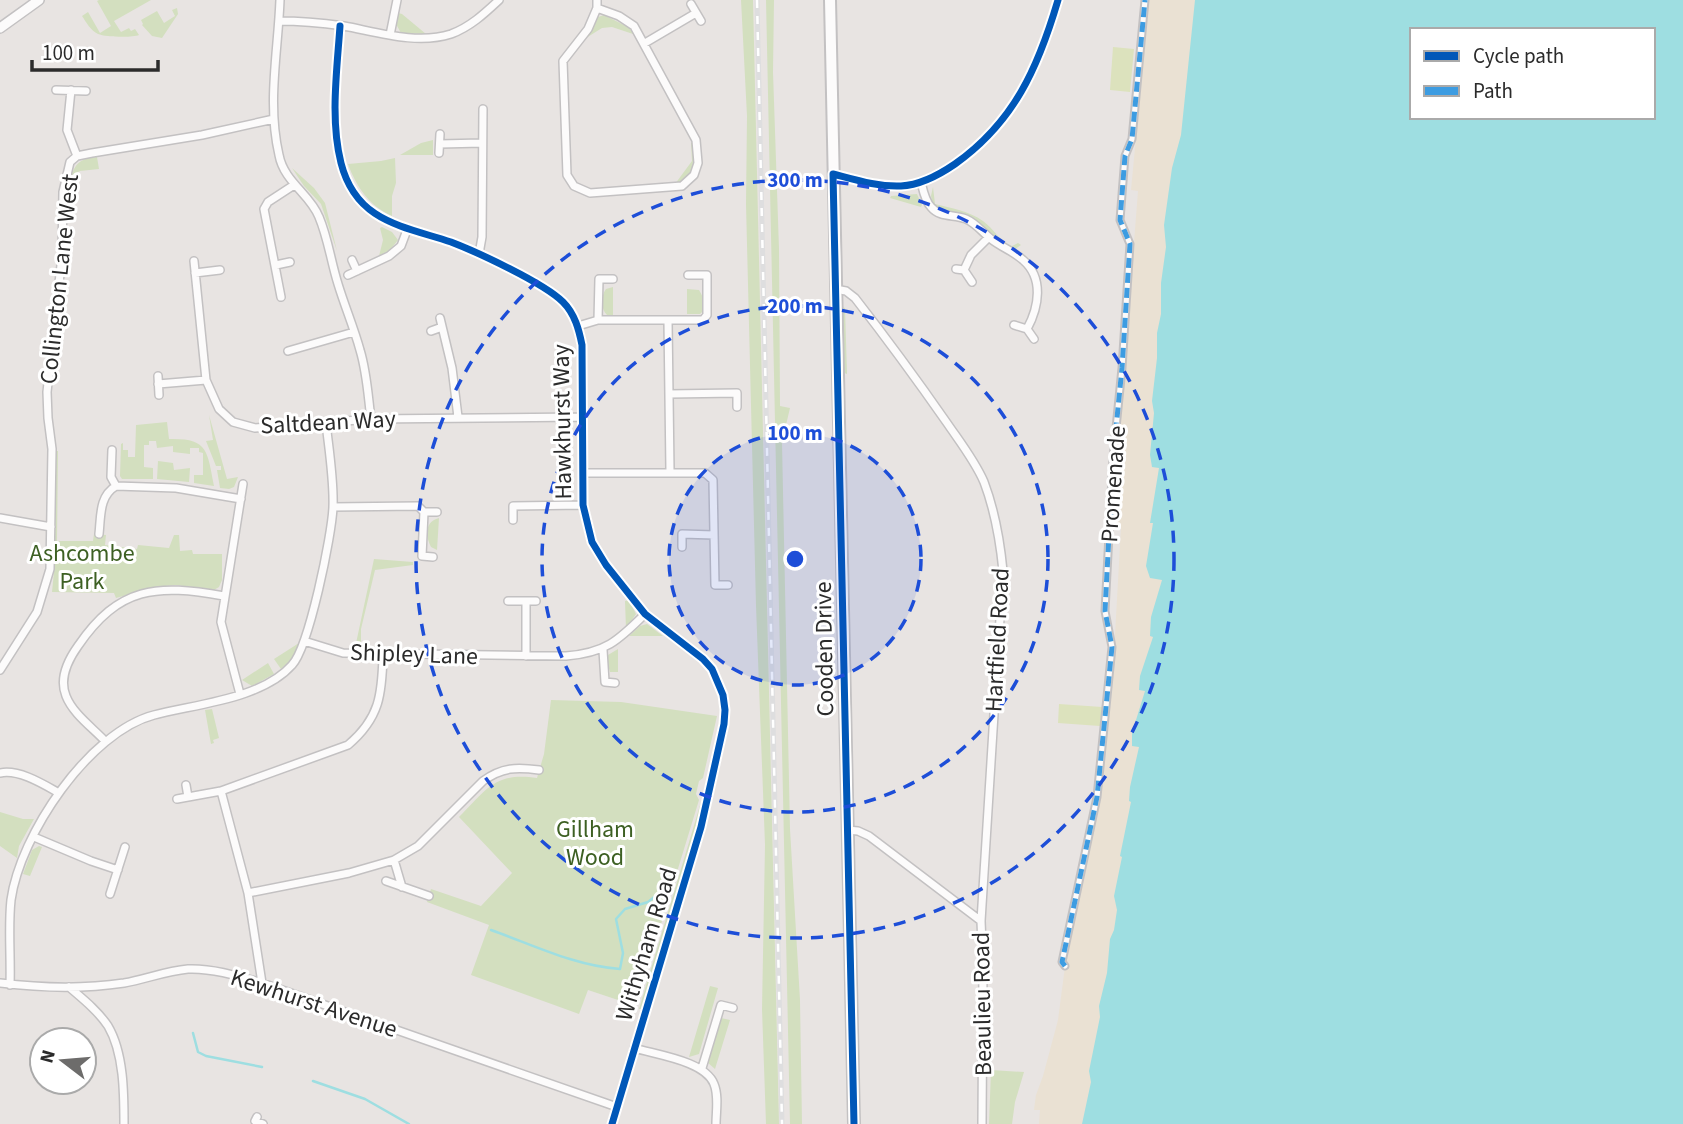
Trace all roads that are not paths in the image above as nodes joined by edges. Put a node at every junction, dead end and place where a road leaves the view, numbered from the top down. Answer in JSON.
{"nodes":[{"id":1,"x":39,"y":0,"type":"edge"},
{"id":2,"x":280,"y":0,"type":"edge"},
{"id":3,"x":397,"y":0,"type":"edge"},
{"id":4,"x":499,"y":0,"type":"edge"},
{"id":5,"x":830,"y":0,"type":"edge"},
{"id":6,"x":1058,"y":0,"type":"edge"},
{"id":7,"x":1145,"y":0,"type":"edge"},
{"id":8,"x":597,"y":4,"type":"edge"},
{"id":9,"x":691,"y":4,"type":"dead end"},
{"id":10,"x":696,"y":13,"type":"junction"},
{"id":11,"x":279,"y":21,"type":"junction"},
{"id":12,"x":701,"y":21,"type":"dead end"},
{"id":13,"x":340,"y":26,"type":"junction"},
{"id":14,"x":0,"y":28,"type":"edge"},
{"id":15,"x":390,"y":35,"type":"junction"},
{"id":16,"x":645,"y":43,"type":"junction"},
{"id":17,"x":56,"y":90,"type":"dead end"},
{"id":18,"x":71,"y":90,"type":"junction"},
{"id":19,"x":86,"y":91,"type":"dead end"},
{"id":20,"x":483,"y":109,"type":"dead end"},
{"id":21,"x":274,"y":120,"type":"junction"},
{"id":22,"x":440,"y":134,"type":"dead end"},
{"id":23,"x":482,"y":143,"type":"junction"},
{"id":24,"x":440,"y":144,"type":"junction"},
{"id":25,"x":439,"y":153,"type":"dead end"},
{"id":26,"x":77,"y":156,"type":"junction"},
{"id":27,"x":833,"y":174,"type":"junction"},
{"id":28,"x":920,"y":182,"type":"junction"},
{"id":29,"x":294,"y":185,"type":"junction"},
{"id":30,"x":407,"y":230,"type":"junction"},
{"id":31,"x":988,"y":238,"type":"junction"},
{"id":32,"x":479,"y":254,"type":"junction"},
{"id":33,"x":352,"y":260,"type":"dead end"},
{"id":34,"x":194,"y":261,"type":"dead end"},
{"id":35,"x":289,"y":262,"type":"dead end"},
{"id":36,"x":276,"y":265,"type":"junction"},
{"id":37,"x":220,"y":270,"type":"dead end"},
{"id":38,"x":357,"y":271,"type":"junction"},
{"id":39,"x":195,"y":273,"type":"junction"},
{"id":40,"x":348,"y":275,"type":"dead end"},
{"id":41,"x":688,"y":275,"type":"dead end"},
{"id":42,"x":613,"y":279,"type":"dead end"},
{"id":43,"x":972,"y":282,"type":"dead end"},
{"id":44,"x":835,"y":289,"type":"junction"},
{"id":45,"x":281,"y":297,"type":"dead end"},
{"id":46,"x":440,"y":318,"type":"dead end"},
{"id":47,"x":598,"y":320,"type":"junction"},
{"id":48,"x":668,"y":321,"type":"junction"},
{"id":49,"x":1013,"y":325,"type":"dead end"},
{"id":50,"x":578,"y":326,"type":"junction"},
{"id":51,"x":442,"y":327,"type":"junction"},
{"id":52,"x":1027,"y":329,"type":"junction"},
{"id":53,"x":431,"y":331,"type":"dead end"},
{"id":54,"x":355,"y":332,"type":"junction"},
{"id":55,"x":296,"y":339,"type":"dead end"},
{"id":56,"x":1034,"y":339,"type":"dead end"},
{"id":57,"x":297,"y":349,"type":"junction"},
{"id":58,"x":288,"y":351,"type":"dead end"},
{"id":59,"x":206,"y":380,"type":"junction"},
{"id":60,"x":669,"y":394,"type":"junction"},
{"id":61,"x":159,"y":395,"type":"dead end"},
{"id":62,"x":737,"y":407,"type":"dead end"},
{"id":63,"x":458,"y":417,"type":"junction"},
{"id":64,"x":583,"y":417,"type":"junction"},
{"id":65,"x":371,"y":419,"type":"junction"},
{"id":66,"x":326,"y":423,"type":"junction"},
{"id":67,"x":112,"y":450,"type":"dead end"},
{"id":68,"x":670,"y":471,"type":"junction"},
{"id":69,"x":583,"y":473,"type":"junction"},
{"id":70,"x":243,"y":484,"type":"dead end"},
{"id":71,"x":116,"y":486,"type":"junction"},
{"id":72,"x":241,"y":499,"type":"junction"},
{"id":73,"x":583,"y":505,"type":"junction"},
{"id":74,"x":333,"y":507,"type":"junction"},
{"id":75,"x":424,"y":512,"type":"junction"},
{"id":76,"x":437,"y":512,"type":"dead end"},
{"id":77,"x":0,"y":518,"type":"edge"},
{"id":78,"x":513,"y":520,"type":"dead end"},
{"id":79,"x":51,"y":527,"type":"junction"},
{"id":80,"x":99,"y":534,"type":"dead end"},
{"id":81,"x":714,"y":534,"type":"junction"},
{"id":82,"x":682,"y":547,"type":"dead end"},
{"id":83,"x":433,"y":557,"type":"dead end"},
{"id":84,"x":728,"y":585,"type":"dead end"},
{"id":85,"x":224,"y":596,"type":"junction"},
{"id":86,"x":508,"y":601,"type":"dead end"},
{"id":87,"x":526,"y":601,"type":"junction"},
{"id":88,"x":536,"y":601,"type":"dead end"},
{"id":89,"x":645,"y":614,"type":"junction"},
{"id":90,"x":304,"y":640,"type":"junction"},
{"id":91,"x":603,"y":650,"type":"junction"},
{"id":92,"x":0,"y":653,"type":"edge"},
{"id":93,"x":11,"y":654,"type":"junction"},
{"id":94,"x":383,"y":655,"type":"junction"},
{"id":95,"x":526,"y":656,"type":"junction"},
{"id":96,"x":0,"y":670,"type":"edge"},
{"id":97,"x":615,"y":683,"type":"dead end"},
{"id":98,"x":240,"y":694,"type":"junction"},
{"id":99,"x":105,"y":741,"type":"junction"},
{"id":100,"x":539,"y":770,"type":"dead end"},
{"id":101,"x":0,"y":772,"type":"edge"},
{"id":102,"x":713,"y":774,"type":"joint"},
{"id":103,"x":186,"y":785,"type":"dead end"},
{"id":104,"x":221,"y":791,"type":"junction"},
{"id":105,"x":59,"y":793,"type":"junction"},
{"id":106,"x":188,"y":797,"type":"junction"},
{"id":107,"x":177,"y":799,"type":"dead end"},
{"id":108,"x":848,"y":830,"type":"junction"},
{"id":109,"x":34,"y":837,"type":"junction"},
{"id":110,"x":125,"y":847,"type":"dead end"},
{"id":111,"x":394,"y":860,"type":"junction"},
{"id":112,"x":118,"y":870,"type":"junction"},
{"id":113,"x":386,"y":881,"type":"dead end"},
{"id":114,"x":402,"y":887,"type":"junction"},
{"id":115,"x":248,"y":893,"type":"junction"},
{"id":116,"x":110,"y":894,"type":"dead end"},
{"id":117,"x":429,"y":896,"type":"dead end"},
{"id":118,"x":0,"y":898,"type":"edge"},
{"id":119,"x":11,"y":900,"type":"junction"},
{"id":120,"x":981,"y":921,"type":"junction"},
{"id":121,"x":1065,"y":966,"type":"dead end"},
{"id":122,"x":0,"y":983,"type":"edge"},
{"id":123,"x":262,"y":983,"type":"junction"},
{"id":124,"x":10,"y":985,"type":"junction"},
{"id":125,"x":69,"y":987,"type":"junction"},
{"id":126,"x":733,"y":1008,"type":"dead end"},
{"id":127,"x":634,"y":1048,"type":"junction"},
{"id":128,"x":702,"y":1068,"type":"junction"},
{"id":129,"x":617,"y":1107,"type":"junction"},
{"id":130,"x":257,"y":1117,"type":"dead end"},
{"id":131,"x":124,"y":1124,"type":"edge"},
{"id":132,"x":263,"y":1124,"type":"edge"},
{"id":133,"x":612,"y":1124,"type":"edge"},
{"id":134,"x":716,"y":1124,"type":"edge"},
{"id":135,"x":854,"y":1124,"type":"edge"},
{"id":136,"x":982,"y":1124,"type":"edge"}],
"edges":[{"from":1,"to":14,"type":"street"},
{"from":2,"to":11,"type":"street"},
{"from":3,"to":15,"type":"street"},
{"from":4,"to":15,"type":"street"},
{"from":5,"to":27,"type":"main road","name":"Cooden Drive"},
{"from":6,"to":28,"type":"street"},
{"from":7,"to":121,"type":"street","name":"Promenade"},
{"from":8,"to":16,"type":"street"},
{"from":8,"to":16,"type":"street"},
{"from":9,"to":10,"type":"street"},
{"from":10,"to":12,"type":"street"},
{"from":10,"to":16,"type":"street"},
{"from":11,"to":13,"type":"street"},
{"from":11,"to":21,"type":"street"},
{"from":13,"to":15,"type":"street"},
{"from":13,"to":30,"type":"street","name":"Hawkhurst Way"},
{"from":17,"to":18,"type":"street"},
{"from":18,"to":19,"type":"street"},
{"from":18,"to":26,"type":"street"},
{"from":20,"to":23,"type":"street"},
{"from":21,"to":26,"type":"street","name":"Collington Lane West"},
{"from":21,"to":29,"type":"street"},
{"from":22,"to":24,"type":"street"},
{"from":23,"to":24,"type":"street"},
{"from":23,"to":32,"type":"street"},
{"from":24,"to":25,"type":"street"},
{"from":26,"to":79,"type":"street","name":"Collington Lane West"},
{"from":27,"to":28,"type":"street"},
{"from":27,"to":44,"type":"main road","name":"Cooden Drive"},
{"from":28,"to":31,"type":"street"},
{"from":29,"to":36,"type":"street"},
{"from":29,"to":54,"type":"street"},
{"from":30,"to":32,"type":"street","name":"Hawkhurst Way"},
{"from":30,"to":38,"type":"street"},
{"from":31,"to":43,"type":"street"},
{"from":31,"to":52,"type":"street"},
{"from":32,"to":50,"type":"street","name":"Hawkhurst Way"},
{"from":33,"to":38,"type":"street"},
{"from":34,"to":39,"type":"street","name":"Saltdean Way"},
{"from":35,"to":36,"type":"street"},
{"from":36,"to":45,"type":"street"},
{"from":37,"to":39,"type":"street"},
{"from":38,"to":40,"type":"street"},
{"from":39,"to":59,"type":"street","name":"Saltdean Way"},
{"from":41,"to":48,"type":"street"},
{"from":42,"to":47,"type":"street"},
{"from":44,"to":108,"type":"main road","name":"Cooden Drive"},
{"from":44,"to":120,"type":"street","name":"Hartfield Road"},
{"from":46,"to":51,"type":"street"},
{"from":47,"to":48,"type":"street"},
{"from":47,"to":50,"type":"street"},
{"from":48,"to":60,"type":"street"},
{"from":49,"to":52,"type":"street"},
{"from":50,"to":64,"type":"street","name":"Hawkhurst Way"},
{"from":51,"to":53,"type":"street"},
{"from":51,"to":63,"type":"street"},
{"from":52,"to":56,"type":"street"},
{"from":54,"to":57,"type":"street"},
{"from":54,"to":65,"type":"street"},
{"from":55,"to":57,"type":"street"},
{"from":57,"to":58,"type":"street"},
{"from":59,"to":61,"type":"street"},
{"from":59,"to":66,"type":"street","name":"Saltdean Way"},
{"from":60,"to":62,"type":"street"},
{"from":60,"to":68,"type":"street"},
{"from":63,"to":64,"type":"street","name":"Saltdean Way"},
{"from":63,"to":65,"type":"street","name":"Saltdean Way"},
{"from":64,"to":69,"type":"street","name":"Hawkhurst Way"},
{"from":65,"to":66,"type":"street","name":"Saltdean Way"},
{"from":66,"to":74,"type":"street"},
{"from":67,"to":71,"type":"street"},
{"from":68,"to":69,"type":"street"},
{"from":68,"to":81,"type":"street"},
{"from":69,"to":73,"type":"street","name":"Hawkhurst Way"},
{"from":70,"to":72,"type":"street"},
{"from":71,"to":72,"type":"street"},
{"from":71,"to":80,"type":"street"},
{"from":72,"to":85,"type":"street"},
{"from":73,"to":78,"type":"street"},
{"from":73,"to":89,"type":"street","name":"Hawkhurst Way"},
{"from":74,"to":75,"type":"street"},
{"from":74,"to":90,"type":"street"},
{"from":75,"to":76,"type":"street"},
{"from":75,"to":83,"type":"street"},
{"from":77,"to":79,"type":"street"},
{"from":79,"to":93,"type":"street","name":"Collington Lane West"},
{"from":81,"to":82,"type":"street"},
{"from":81,"to":84,"type":"street"},
{"from":85,"to":98,"type":"street"},
{"from":85,"to":99,"type":"street"},
{"from":86,"to":87,"type":"street"},
{"from":87,"to":88,"type":"street"},
{"from":87,"to":95,"type":"street"},
{"from":89,"to":91,"type":"street","name":"Shipley Lane"},
{"from":89,"to":102,"type":"street","name":"Hawkhurst Way"},
{"from":90,"to":94,"type":"street","name":"Shipley Lane"},
{"from":90,"to":98,"type":"street"},
{"from":91,"to":95,"type":"street","name":"Shipley Lane"},
{"from":91,"to":97,"type":"street"},
{"from":92,"to":93,"type":"street"},
{"from":93,"to":96,"type":"street","name":"Collington Lane West"},
{"from":94,"to":95,"type":"street","name":"Shipley Lane"},
{"from":94,"to":104,"type":"street"},
{"from":98,"to":99,"type":"street"},
{"from":99,"to":105,"type":"street"},
{"from":100,"to":111,"type":"street"},
{"from":101,"to":105,"type":"street"},
{"from":102,"to":127,"type":"street","name":"Withyham Road"},
{"from":103,"to":106,"type":"street"},
{"from":104,"to":106,"type":"street"},
{"from":104,"to":115,"type":"street"},
{"from":105,"to":109,"type":"street"},
{"from":106,"to":107,"type":"street"},
{"from":108,"to":120,"type":"street","name":"Beaulieu Road"},
{"from":108,"to":135,"type":"main road","name":"Cooden Drive"},
{"from":109,"to":112,"type":"street"},
{"from":109,"to":119,"type":"street"},
{"from":110,"to":112,"type":"street"},
{"from":111,"to":114,"type":"street"},
{"from":111,"to":115,"type":"street"},
{"from":112,"to":116,"type":"street"},
{"from":113,"to":114,"type":"street"},
{"from":114,"to":117,"type":"street"},
{"from":115,"to":123,"type":"street"},
{"from":118,"to":119,"type":"street"},
{"from":119,"to":124,"type":"street"},
{"from":120,"to":136,"type":"street","name":"Beaulieu Road"},
{"from":122,"to":124,"type":"street","name":"Kewhurst Avenue"},
{"from":123,"to":125,"type":"street","name":"Kewhurst Avenue"},
{"from":123,"to":129,"type":"street","name":"Kewhurst Avenue"},
{"from":124,"to":125,"type":"street","name":"Kewhurst Avenue"},
{"from":125,"to":131,"type":"street"},
{"from":126,"to":128,"type":"street"},
{"from":127,"to":128,"type":"street"},
{"from":127,"to":129,"type":"street","name":"Withyham Road"},
{"from":128,"to":134,"type":"street"},
{"from":129,"to":133,"type":"street","name":"Withyham Road"},
{"from":130,"to":132,"type":"street"}]}
